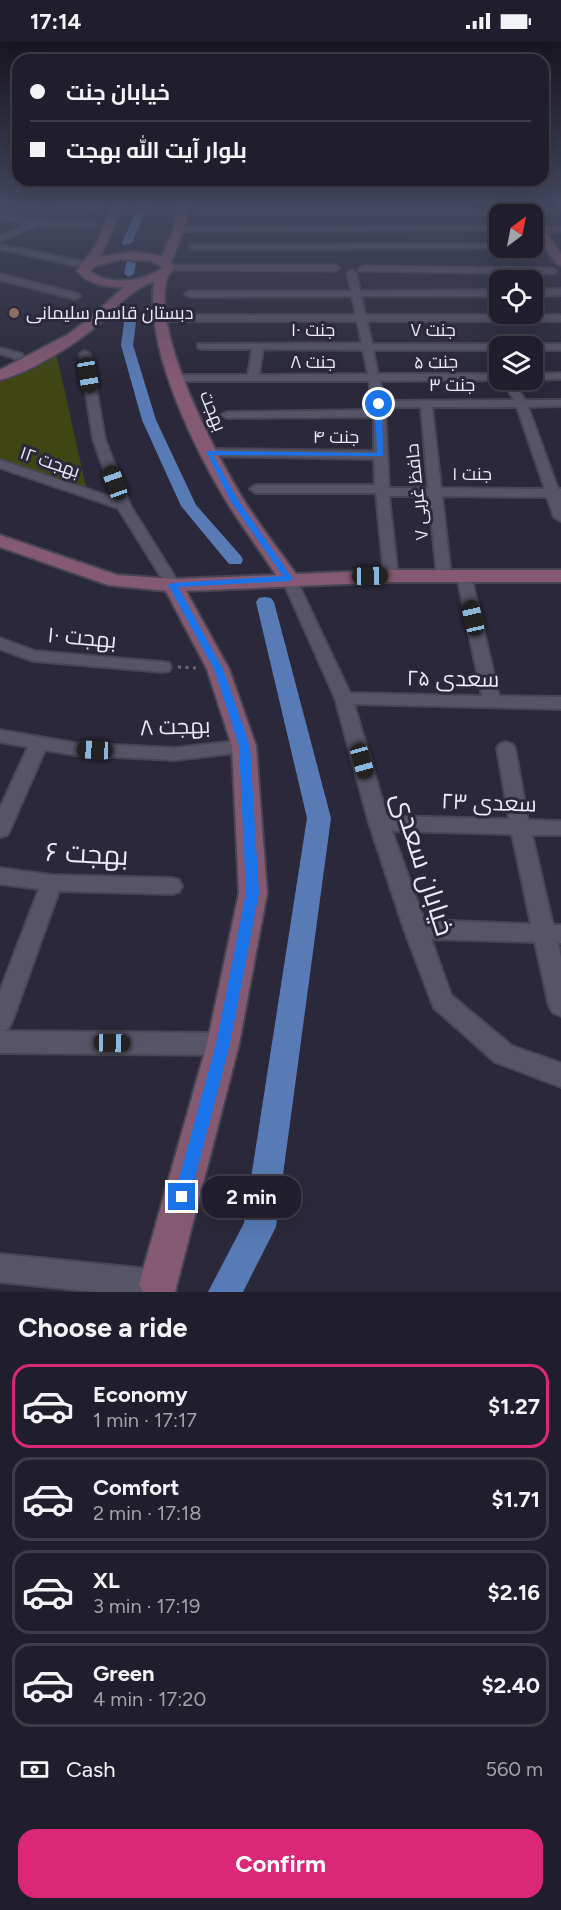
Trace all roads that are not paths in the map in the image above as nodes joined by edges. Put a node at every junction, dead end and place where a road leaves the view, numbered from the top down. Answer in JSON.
{"nodes":[{"id":1,"x":80,"y":262,"type":"edge"},
{"id":2,"x":93,"y":262,"type":"edge"},
{"id":3,"x":152,"y":262,"type":"edge"},
{"id":4,"x":167,"y":262,"type":"edge"},
{"id":5,"x":89,"y":264,"type":"junction"},
{"id":6,"x":558,"y":267,"type":"edge"},
{"id":7,"x":165,"y":269,"type":"junction"},
{"id":8,"x":358,"y":271,"type":"junction"},
{"id":9,"x":1,"y":278,"type":"edge"},
{"id":10,"x":93,"y":279,"type":"junction"},
{"id":11,"x":140,"y":282,"type":"junction"},
{"id":12,"x":543,"y":292,"type":"edge"},
{"id":13,"x":561,"y":292,"type":"edge"},
{"id":14,"x":357,"y":293,"type":"junction"},
{"id":15,"x":489,"y":293,"type":"edge"},
{"id":16,"x":190,"y":294,"type":"dead end"},
{"id":17,"x":98,"y":295,"type":"dead end"},
{"id":18,"x":75,"y":296,"type":"dead end"},
{"id":19,"x":216,"y":307,"type":"junction"},
{"id":20,"x":543,"y":316,"type":"edge"},
{"id":21,"x":77,"y":318,"type":"dead end"},
{"id":22,"x":159,"y":318,"type":"junction"},
{"id":23,"x":561,"y":318,"type":"edge"},
{"id":24,"x":362,"y":319,"type":"junction"},
{"id":25,"x":545,"y":319,"type":"junction"},
{"id":26,"x":202,"y":346,"type":"dead end"},
{"id":27,"x":258,"y":346,"type":"junction"},
{"id":28,"x":367,"y":347,"type":"junction"},
{"id":29,"x":489,"y":347,"type":"edge"},
{"id":30,"x":543,"y":347,"type":"edge"},
{"id":31,"x":561,"y":347,"type":"edge"},
{"id":32,"x":0,"y":351,"type":"edge"},
{"id":33,"x":84,"y":354,"type":"dead end"},
{"id":34,"x":18,"y":356,"type":"junction"},
{"id":35,"x":0,"y":364,"type":"edge"},
{"id":36,"x":0,"y":376,"type":"edge"},
{"id":37,"x":561,"y":376,"type":"edge"},
{"id":38,"x":489,"y":377,"type":"edge"},
{"id":39,"x":543,"y":377,"type":"edge"},
{"id":40,"x":178,"y":378,"type":"junction"},
{"id":41,"x":253,"y":378,"type":"junction"},
{"id":42,"x":374,"y":379,"type":"junction"},
{"id":43,"x":513,"y":390,"type":"edge"},
{"id":44,"x":521,"y":403,"type":"junction"},
{"id":45,"x":561,"y":403,"type":"edge"},
{"id":46,"x":426,"y":404,"type":"junction"},
{"id":47,"x":379,"y":408,"type":"junction"},
{"id":48,"x":227,"y":415,"type":"dead end"},
{"id":49,"x":209,"y":453,"type":"junction"},
{"id":50,"x":381,"y":455,"type":"junction"},
{"id":51,"x":0,"y":464,"type":"edge"},
{"id":52,"x":256,"y":489,"type":"dead end"},
{"id":53,"x":382,"y":491,"type":"junction"},
{"id":54,"x":435,"y":492,"type":"junction"},
{"id":55,"x":557,"y":493,"type":"edge"},
{"id":56,"x":123,"y":505,"type":"junction"},
{"id":57,"x":561,"y":517,"type":"edge"},
{"id":58,"x":0,"y":542,"type":"edge"},
{"id":59,"x":391,"y":576,"type":"junction"},
{"id":60,"x":454,"y":576,"type":"junction"},
{"id":61,"x":561,"y":576,"type":"edge"},
{"id":62,"x":289,"y":579,"type":"junction"},
{"id":63,"x":173,"y":585,"type":"junction"},
{"id":64,"x":2,"y":648,"type":"edge"},
{"id":65,"x":163,"y":667,"type":"road end"},
{"id":66,"x":344,"y":698,"type":"junction"},
{"id":67,"x":492,"y":701,"type":"junction"},
{"id":68,"x":561,"y":703,"type":"edge"},
{"id":69,"x":0,"y":736,"type":"edge"},
{"id":70,"x":39,"y":743,"type":"junction"},
{"id":71,"x":244,"y":746,"type":"junction"},
{"id":72,"x":506,"y":748,"type":"dead end"},
{"id":73,"x":379,"y":823,"type":"junction"},
{"id":74,"x":520,"y":827,"type":"junction"},
{"id":75,"x":561,"y":828,"type":"edge"},
{"id":76,"x":0,"y":830,"type":"edge"},
{"id":77,"x":0,"y":876,"type":"edge"},
{"id":78,"x":52,"y":883,"type":"junction"},
{"id":79,"x":172,"y":886,"type":"dead end"},
{"id":80,"x":415,"y":929,"type":"junction"},
{"id":81,"x":553,"y":933,"type":"edge"},
{"id":82,"x":561,"y":1006,"type":"edge"},
{"id":83,"x":0,"y":1022,"type":"edge"},
{"id":84,"x":0,"y":1042,"type":"edge"},
{"id":85,"x":223,"y":1044,"type":"junction"},
{"id":86,"x":561,"y":1075,"type":"edge"},
{"id":87,"x":0,"y":1268,"type":"edge"},
{"id":88,"x":159,"y":1284,"type":"joint"}],
"edges":[{"from":1,"to":5,"type":"street"},
{"from":2,"to":5,"type":"main road"},
{"from":3,"to":7,"type":"main road"},
{"from":4,"to":7,"type":"main road"},
{"from":5,"to":10,"type":"main road"},
{"from":6,"to":8,"type":"street"},
{"from":7,"to":8,"type":"street"},
{"from":7,"to":11,"type":"main road"},
{"from":7,"to":22,"type":"main road","name":"بهجت"},
{"from":8,"to":14,"type":"street"},
{"from":9,"to":18,"type":"street"},
{"from":10,"to":11,"type":"main road"},
{"from":10,"to":17,"type":"main road"},
{"from":11,"to":36,"type":"main road"},
{"from":12,"to":13,"type":"street"},
{"from":14,"to":15,"type":"street"},
{"from":14,"to":19,"type":"street"},
{"from":14,"to":24,"type":"street"},
{"from":16,"to":19,"type":"street"},
{"from":19,"to":22,"type":"street"},
{"from":19,"to":24,"type":"street"},
{"from":20,"to":25,"type":"street"},
{"from":21,"to":34,"type":"main road"},
{"from":22,"to":40,"type":"main road","name":"بهجت"},
{"from":23,"to":25,"type":"street"},
{"from":24,"to":25,"type":"street"},
{"from":24,"to":28,"type":"street"},
{"from":26,"to":27,"type":"street","name":"جنت ۱۰"},
{"from":27,"to":28,"type":"street","name":"جنت ۱۰"},
{"from":27,"to":41,"type":"street"},
{"from":28,"to":29,"type":"street","name":"جنت ۷"},
{"from":28,"to":42,"type":"street"},
{"from":30,"to":31,"type":"street"},
{"from":32,"to":34,"type":"street"},
{"from":33,"to":56,"type":"street"},
{"from":34,"to":35,"type":"main road"},
{"from":37,"to":39,"type":"street"},
{"from":38,"to":42,"type":"street","name":"جنت ۵"},
{"from":40,"to":41,"type":"street","name":"جنت ۸"},
{"from":40,"to":49,"type":"main road","name":"بهجت"},
{"from":41,"to":42,"type":"street","name":"جنت ۸"},
{"from":42,"to":47,"type":"street"},
{"from":43,"to":44,"type":"street"},
{"from":44,"to":45,"type":"street","name":"جنت ۳"},
{"from":44,"to":46,"type":"street","name":"جنت ۳"},
{"from":44,"to":55,"type":"street"},
{"from":46,"to":47,"type":"street","name":"جنت ۳"},
{"from":46,"to":54,"type":"street","name":"حافظ غربی ۷"},
{"from":47,"to":48,"type":"street","name":"جنت ۳"},
{"from":47,"to":50,"type":"street"},
{"from":49,"to":50,"type":"street","name":"جنت ۴"},
{"from":49,"to":62,"type":"main road","name":"بهجت"},
{"from":50,"to":53,"type":"street"},
{"from":51,"to":56,"type":"street","name":"بهجت ۱۲"},
{"from":52,"to":53,"type":"street","name":"جنت ۱"},
{"from":53,"to":54,"type":"street","name":"جنت ۱"},
{"from":53,"to":59,"type":"street"},
{"from":54,"to":55,"type":"street","name":"جنت ۱"},
{"from":54,"to":60,"type":"street","name":"حافظ غربی ۷"},
{"from":55,"to":57,"type":"street"},
{"from":56,"to":63,"type":"street"},
{"from":58,"to":63,"type":"main road"},
{"from":59,"to":60,"type":"main road"},
{"from":59,"to":62,"type":"main road"},
{"from":60,"to":61,"type":"main road"},
{"from":60,"to":67,"type":"street","name":"حافظ غربی ۷"},
{"from":62,"to":63,"type":"main road"},
{"from":62,"to":66,"type":"street","name":"خیابان سعدی"},
{"from":63,"to":71,"type":"main road"},
{"from":64,"to":65,"type":"street","name":"بهجت ۱۰"},
{"from":66,"to":67,"type":"street","name":"سعدی ۲۵"},
{"from":66,"to":73,"type":"street","name":"خیابان سعدی"},
{"from":67,"to":68,"type":"street","name":"سعدی ۲۵"},
{"from":69,"to":70,"type":"street","name":"بهجت ۸"},
{"from":70,"to":71,"type":"street","name":"بهجت ۸"},
{"from":70,"to":76,"type":"street"},
{"from":71,"to":85,"type":"main road"},
{"from":72,"to":74,"type":"street"},
{"from":73,"to":74,"type":"street","name":"سعدی ۲۳"},
{"from":73,"to":80,"type":"street","name":"خیابان سعدی"},
{"from":74,"to":75,"type":"street","name":"سعدی ۲۳"},
{"from":74,"to":81,"type":"street"},
{"from":77,"to":78,"type":"street","name":"بهجت ۶"},
{"from":78,"to":79,"type":"street","name":"بهجت ۶"},
{"from":78,"to":83,"type":"street"},
{"from":80,"to":81,"type":"street"},
{"from":80,"to":86,"type":"street","name":"خیابان سعدی"},
{"from":81,"to":82,"type":"street"},
{"from":84,"to":85,"type":"street"},
{"from":85,"to":88,"type":"main road"},
{"from":87,"to":88,"type":"street"}]}
